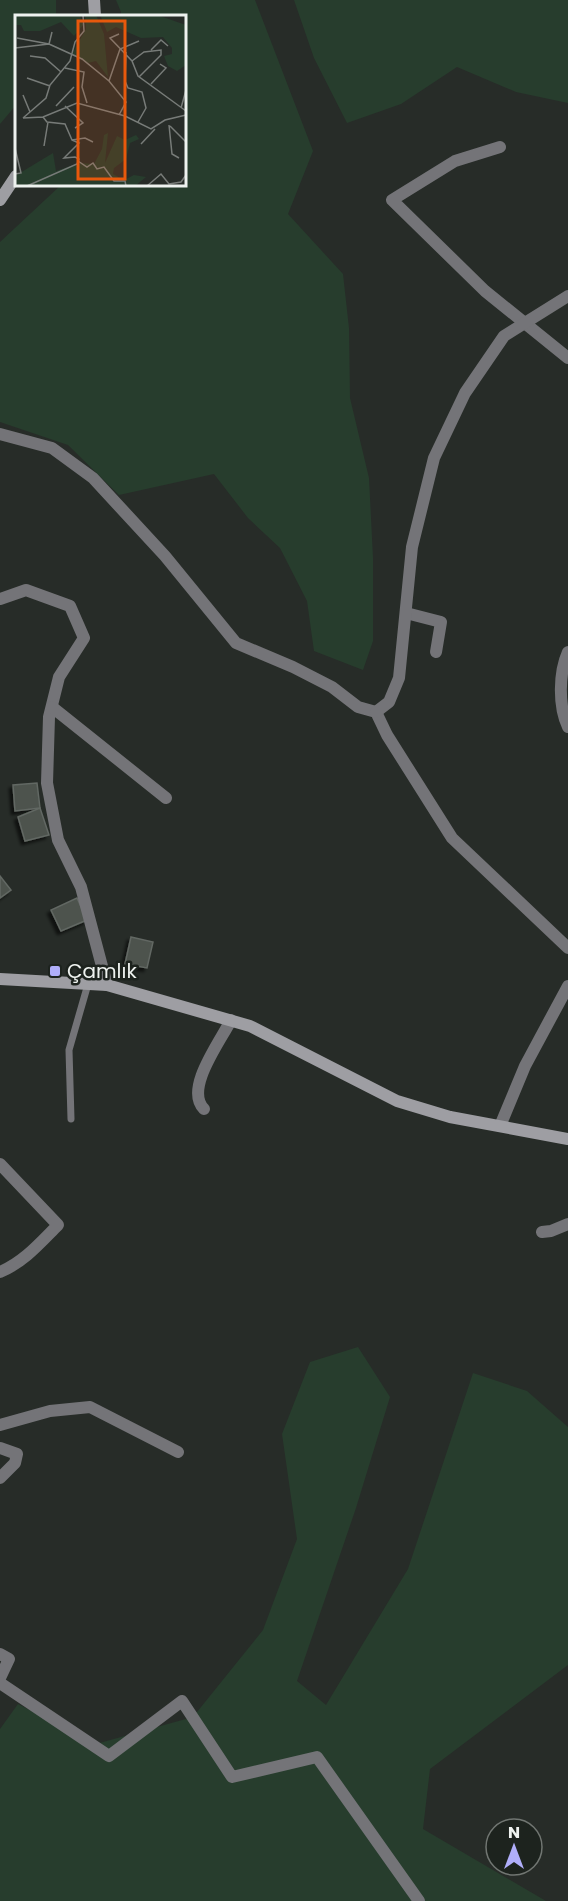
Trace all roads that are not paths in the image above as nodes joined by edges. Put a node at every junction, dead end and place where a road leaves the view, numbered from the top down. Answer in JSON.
{"nodes":[{"id":1,"x":94,"y":0,"type":"edge"},
{"id":2,"x":95,"y":15,"type":"edge"},
{"id":3,"x":500,"y":147,"type":"dead end"},
{"id":4,"x":15,"y":178,"type":"edge"},
{"id":5,"x":0,"y":200,"type":"edge"},
{"id":6,"x":568,"y":296,"type":"edge"},
{"id":7,"x":523,"y":322,"type":"junction"},
{"id":8,"x":568,"y":358,"type":"edge"},
{"id":9,"x":0,"y":434,"type":"edge"},
{"id":10,"x":0,"y":599,"type":"edge"},
{"id":11,"x":406,"y":614,"type":"junction"},
{"id":12,"x":436,"y":652,"type":"dead end"},
{"id":13,"x":568,"y":652,"type":"edge"},
{"id":14,"x":52,"y":707,"type":"junction"},
{"id":15,"x":376,"y":712,"type":"junction"},
{"id":16,"x":568,"y":727,"type":"edge"},
{"id":17,"x":166,"y":798,"type":"dead end"},
{"id":18,"x":568,"y":948,"type":"edge"},
{"id":19,"x":0,"y":979,"type":"edge"},
{"id":20,"x":88,"y":984,"type":"junction"},
{"id":21,"x":107,"y":985,"type":"junction"},
{"id":22,"x":568,"y":986,"type":"edge"},
{"id":23,"x":231,"y":1020,"type":"junction"},
{"id":24,"x":204,"y":1109,"type":"dead end"},
{"id":25,"x":71,"y":1119,"type":"dead end"},
{"id":26,"x":500,"y":1126,"type":"junction"},
{"id":27,"x":568,"y":1139,"type":"edge"},
{"id":28,"x":0,"y":1164,"type":"edge"},
{"id":29,"x":568,"y":1224,"type":"edge"},
{"id":30,"x":542,"y":1232,"type":"dead end"},
{"id":31,"x":0,"y":1272,"type":"edge"},
{"id":32,"x":0,"y":1425,"type":"edge"},
{"id":33,"x":0,"y":1448,"type":"edge"},
{"id":34,"x":178,"y":1452,"type":"dead end"},
{"id":35,"x":0,"y":1478,"type":"edge"},
{"id":36,"x":0,"y":1654,"type":"edge"},
{"id":37,"x":0,"y":1678,"type":"edge"},
{"id":38,"x":0,"y":1683,"type":"edge"},
{"id":39,"x":419,"y":1901,"type":"edge"}],
"edges":[{"from":1,"to":2,"type":"street"},
{"from":3,"to":7,"type":"street"},
{"from":4,"to":5,"type":"street"},
{"from":6,"to":7,"type":"street"},
{"from":7,"to":8,"type":"street"},
{"from":7,"to":11,"type":"street"},
{"from":9,"to":15,"type":"street"},
{"from":10,"to":14,"type":"street"},
{"from":11,"to":12,"type":"street"},
{"from":11,"to":15,"type":"street"},
{"from":13,"to":16,"type":"street"},
{"from":14,"to":17,"type":"street"},
{"from":14,"to":21,"type":"street"},
{"from":15,"to":18,"type":"street"},
{"from":19,"to":20,"type":"street"},
{"from":20,"to":21,"type":"street"},
{"from":20,"to":25,"type":"lane"},
{"from":21,"to":23,"type":"street"},
{"from":22,"to":26,"type":"street"},
{"from":23,"to":24,"type":"street"},
{"from":23,"to":26,"type":"street"},
{"from":26,"to":27,"type":"street"},
{"from":28,"to":31,"type":"street"},
{"from":29,"to":30,"type":"street"},
{"from":32,"to":34,"type":"street"},
{"from":33,"to":35,"type":"street"},
{"from":36,"to":37,"type":"street"},
{"from":38,"to":39,"type":"street"}]}
